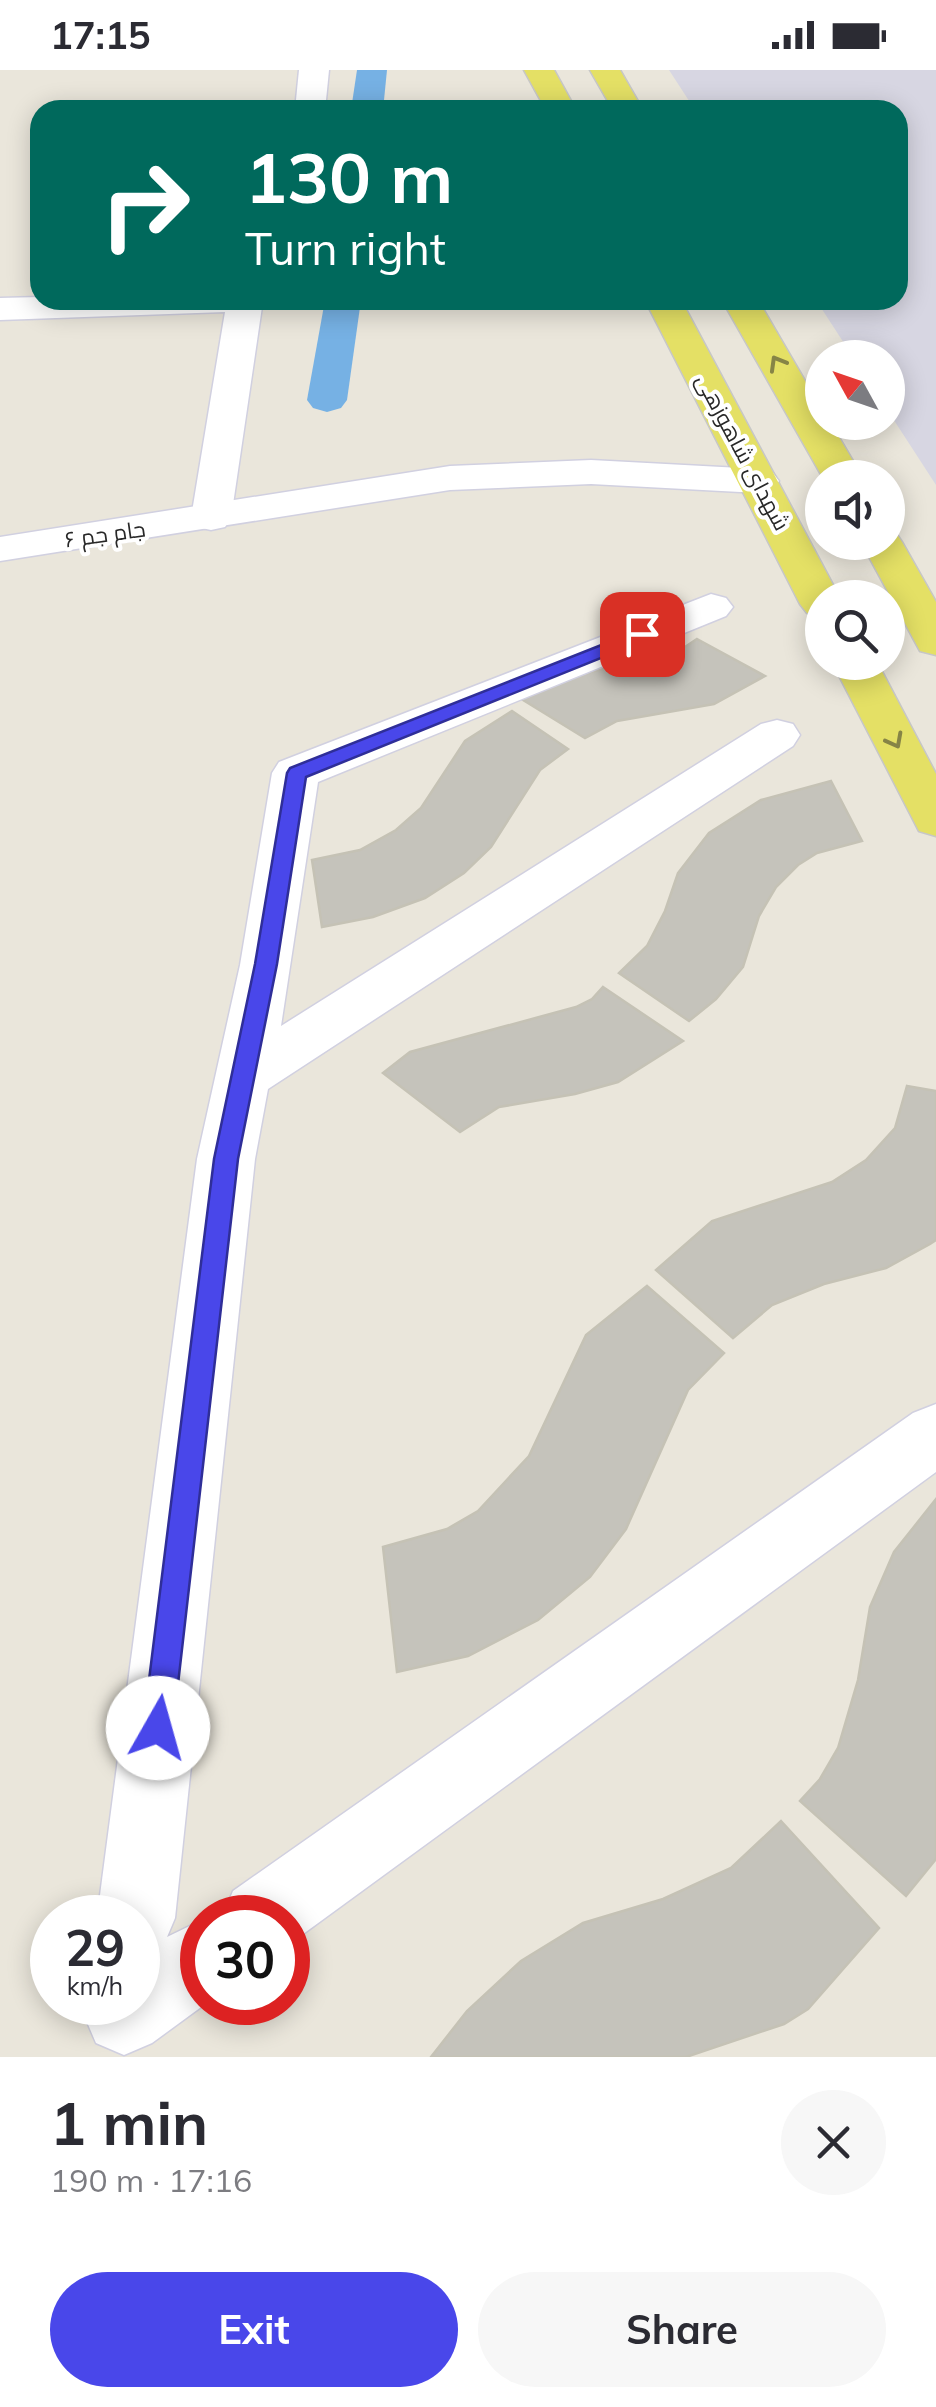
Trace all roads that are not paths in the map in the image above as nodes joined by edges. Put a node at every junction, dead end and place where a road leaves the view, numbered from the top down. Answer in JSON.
{"nodes":[{"id":1,"x":314,"y":70,"type":"edge"},
{"id":2,"x":539,"y":70,"type":"edge"},
{"id":3,"x":605,"y":70,"type":"edge"},
{"id":4,"x":311,"y":100,"type":"edge"},
{"id":5,"x":556,"y":100,"type":"edge"},
{"id":6,"x":622,"y":100,"type":"edge"},
{"id":7,"x":30,"y":308,"type":"edge"},
{"id":8,"x":0,"y":309,"type":"edge"},
{"id":9,"x":243,"y":310,"type":"edge"},
{"id":10,"x":668,"y":310,"type":"edge"},
{"id":11,"x":746,"y":310,"type":"edge"},
{"id":12,"x":833,"y":460,"type":"edge"},
{"id":13,"x":758,"y":481,"type":"junction"},
{"id":14,"x":210,"y":518,"type":"junction"},
{"id":15,"x":0,"y":549,"type":"edge"},
{"id":16,"x":891,"y":560,"type":"edge"},
{"id":17,"x":810,"y":580,"type":"edge"},
{"id":18,"x":711,"y":607,"type":"dead end"},
{"id":19,"x":936,"y":641,"type":"edge"},
{"id":20,"x":863,"y":680,"type":"edge"},
{"id":21,"x":777,"y":735,"type":"dead end"},
{"id":22,"x":936,"y":819,"type":"edge"},
{"id":23,"x":243,"y":1077,"type":"junction"},
{"id":24,"x":936,"y":1434,"type":"edge"},
{"id":25,"x":139,"y":1895,"type":"edge"},
{"id":26,"x":292,"y":1895,"type":"edge"},
{"id":27,"x":180,"y":1977,"type":"edge"},
{"id":28,"x":160,"y":1994,"type":"edge"}],
"edges":[{"from":1,"to":4,"type":"street"},
{"from":2,"to":5,"type":"main road"},
{"from":3,"to":6,"type":"main road"},
{"from":7,"to":8,"type":"street"},
{"from":9,"to":14,"type":"street"},
{"from":10,"to":13,"type":"main road","name":"شهدای شاهوزهی"},
{"from":12,"to":11,"type":"main road","one_way":true},
{"from":13,"to":14,"type":"street","name":"جام جم ۶"},
{"from":13,"to":17,"type":"main road","name":"شهدای شاهوزهی"},
{"from":14,"to":15,"type":"street","name":"جام جم ۶"},
{"from":16,"to":19,"type":"main road"},
{"from":18,"to":23,"type":"street"},
{"from":20,"to":22,"type":"main road","one_way":true},
{"from":21,"to":23,"type":"street"},
{"from":23,"to":25,"type":"street"},
{"from":24,"to":26,"type":"street"},
{"from":27,"to":28,"type":"street"}]}
